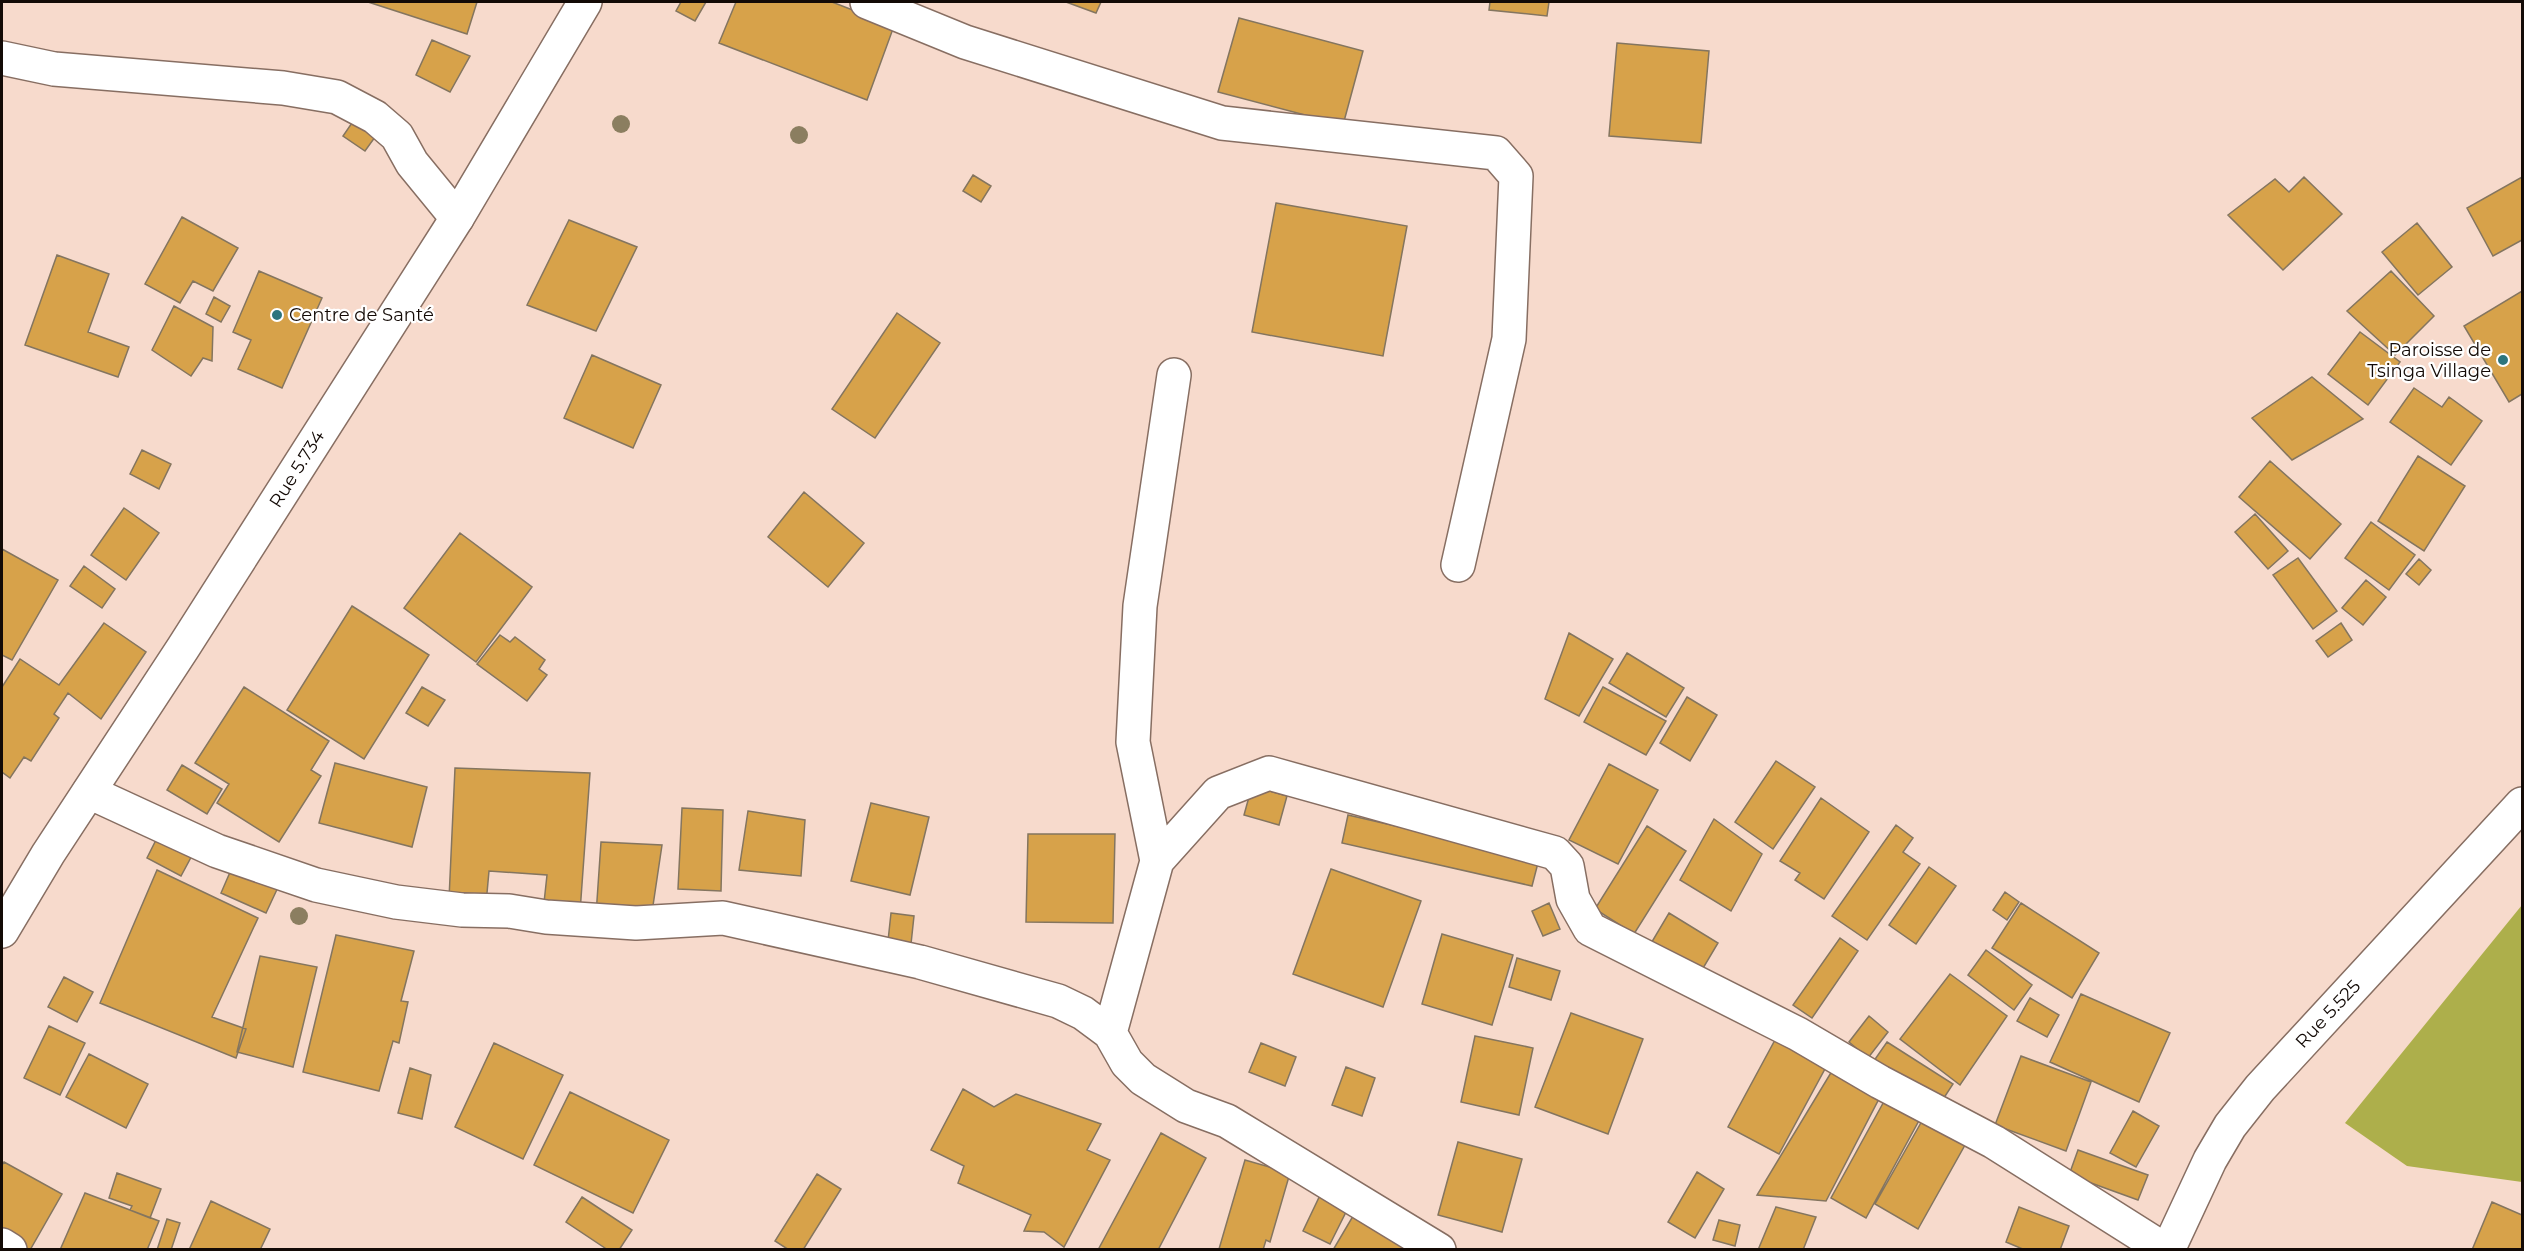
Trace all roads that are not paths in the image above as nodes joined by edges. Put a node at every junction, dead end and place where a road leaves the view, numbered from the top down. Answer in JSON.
{"nodes":[{"id":1,"x":585,"y":2,"type":"edge"},
{"id":2,"x":867,"y":2,"type":"edge"},
{"id":3,"x":2,"y":58,"type":"edge"},
{"id":4,"x":457,"y":218,"type":"junction"},
{"id":5,"x":1174,"y":375,"type":"dead end"},
{"id":6,"x":1458,"y":565,"type":"dead end"},
{"id":7,"x":89,"y":792,"type":"junction"},
{"id":8,"x":2523,"y":804,"type":"edge"},
{"id":9,"x":1157,"y":861,"type":"junction"},
{"id":10,"x":2,"y":931,"type":"edge"},
{"id":11,"x":1110,"y":1033,"type":"junction"},
{"id":12,"x":2,"y":1245,"type":"edge"},
{"id":13,"x":10,"y":1250,"type":"edge"},
{"id":14,"x":1439,"y":1250,"type":"edge"},
{"id":15,"x":2166,"y":1250,"type":"edge"}],
"edges":[{"from":1,"to":4,"type":"street","name":"Rue 5.734"},
{"from":2,"to":6,"type":"street"},
{"from":3,"to":4,"type":"street"},
{"from":4,"to":7,"type":"street","name":"Rue 5.734"},
{"from":5,"to":9,"type":"street"},
{"from":7,"to":10,"type":"street","name":"Rue 5.734"},
{"from":7,"to":11,"type":"street"},
{"from":8,"to":15,"type":"street","name":"Rue 5.525"},
{"from":9,"to":11,"type":"street"},
{"from":9,"to":15,"type":"street"},
{"from":11,"to":14,"type":"street"},
{"from":12,"to":13,"type":"street"}]}
